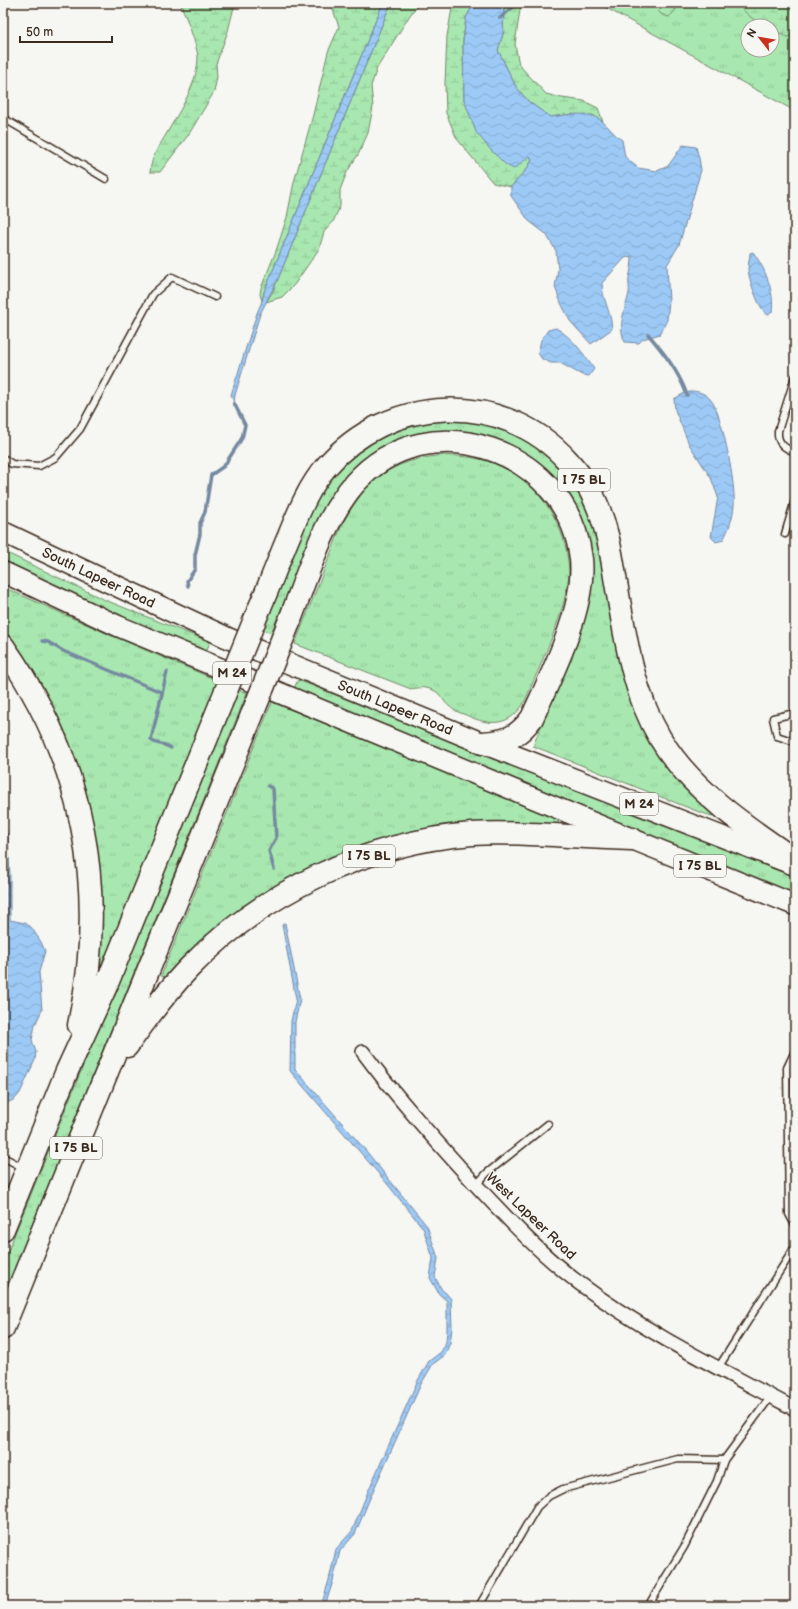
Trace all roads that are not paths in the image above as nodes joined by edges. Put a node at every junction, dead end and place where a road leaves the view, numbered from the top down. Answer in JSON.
{"nodes":[{"id":1,"x":3,"y":118,"type":"edge"},
{"id":2,"x":106,"y":179,"type":"dead end"},
{"id":3,"x":215,"y":297,"type":"dead end"},
{"id":4,"x":795,"y":377,"type":"edge"},
{"id":5,"x":795,"y":452,"type":"edge"},
{"id":6,"x":3,"y":458,"type":"edge"},
{"id":7,"x":795,"y":500,"type":"edge"},
{"id":8,"x":3,"y":532,"type":"edge"},
{"id":9,"x":785,"y":534,"type":"dead end"},
{"id":10,"x":3,"y":572,"type":"edge"},
{"id":11,"x":3,"y":646,"type":"edge"},
{"id":12,"x":795,"y":713,"type":"edge"},
{"id":13,"x":795,"y":742,"type":"edge"},
{"id":14,"x":482,"y":743,"type":"junction"},
{"id":15,"x":632,"y":839,"type":"junction"},
{"id":16,"x":795,"y":860,"type":"edge"},
{"id":17,"x":795,"y":865,"type":"edge"},
{"id":18,"x":795,"y":905,"type":"edge"},
{"id":19,"x":795,"y":1051,"type":"edge"},
{"id":20,"x":363,"y":1052,"type":"dead end"},
{"id":21,"x":67,"y":1071,"type":"junction"},
{"id":22,"x":105,"y":1078,"type":"junction"},
{"id":23,"x":548,"y":1124,"type":"dead end"},
{"id":24,"x":3,"y":1157,"type":"edge"},
{"id":25,"x":27,"y":1170,"type":"junction"},
{"id":26,"x":476,"y":1185,"type":"junction"},
{"id":27,"x":795,"y":1225,"type":"edge"},
{"id":28,"x":3,"y":1229,"type":"edge"},
{"id":29,"x":795,"y":1247,"type":"edge"},
{"id":30,"x":3,"y":1328,"type":"edge"},
{"id":31,"x":718,"y":1368,"type":"junction"},
{"id":32,"x":771,"y":1396,"type":"junction"},
{"id":33,"x":795,"y":1409,"type":"edge"},
{"id":34,"x":724,"y":1460,"type":"junction"},
{"id":35,"x":479,"y":1606,"type":"edge"},
{"id":36,"x":648,"y":1606,"type":"edge"}],
"edges":[{"from":1,"to":2,"type":"lane"},
{"from":3,"to":6,"type":"lane"},
{"from":4,"to":5,"type":"lane"},
{"from":7,"to":9,"type":"lane"},
{"from":8,"to":14,"type":"main road","name":"South Lapeer Road","number":"M 24"},
{"from":10,"to":15,"type":"main road","number":"M 24"},
{"from":11,"to":21,"type":"highway"},
{"from":12,"to":13,"type":"lane"},
{"from":14,"to":17,"type":"main road","name":"South Lapeer Road","number":"M 24"},
{"from":14,"to":22,"type":"highway","bridge":true},
{"from":15,"to":18,"type":"main road","number":"I 75 BL"},
{"from":15,"to":22,"type":"highway","number":"I 75 BL"},
{"from":16,"to":21,"type":"highway","number":"I 75 BL","bridge":true},
{"from":19,"to":27,"type":"lane"},
{"from":20,"to":26,"type":"street","name":"West Lapeer Road"},
{"from":21,"to":25,"type":"highway","number":"I 75 BL"},
{"from":22,"to":30,"type":"highway","number":"I 75 BL"},
{"from":23,"to":26,"type":"lane"},
{"from":24,"to":25,"type":"lane"},
{"from":25,"to":28,"type":"highway","number":"I 75 BL"},
{"from":26,"to":31,"type":"street","name":"West Lapeer Road"},
{"from":29,"to":31,"type":"lane"},
{"from":31,"to":32,"type":"street","name":"West Lapeer Road"},
{"from":32,"to":33,"type":"street","name":"West Lapeer Road"},
{"from":32,"to":34,"type":"lane"},
{"from":34,"to":35,"type":"lane"},
{"from":34,"to":36,"type":"lane"}]}
